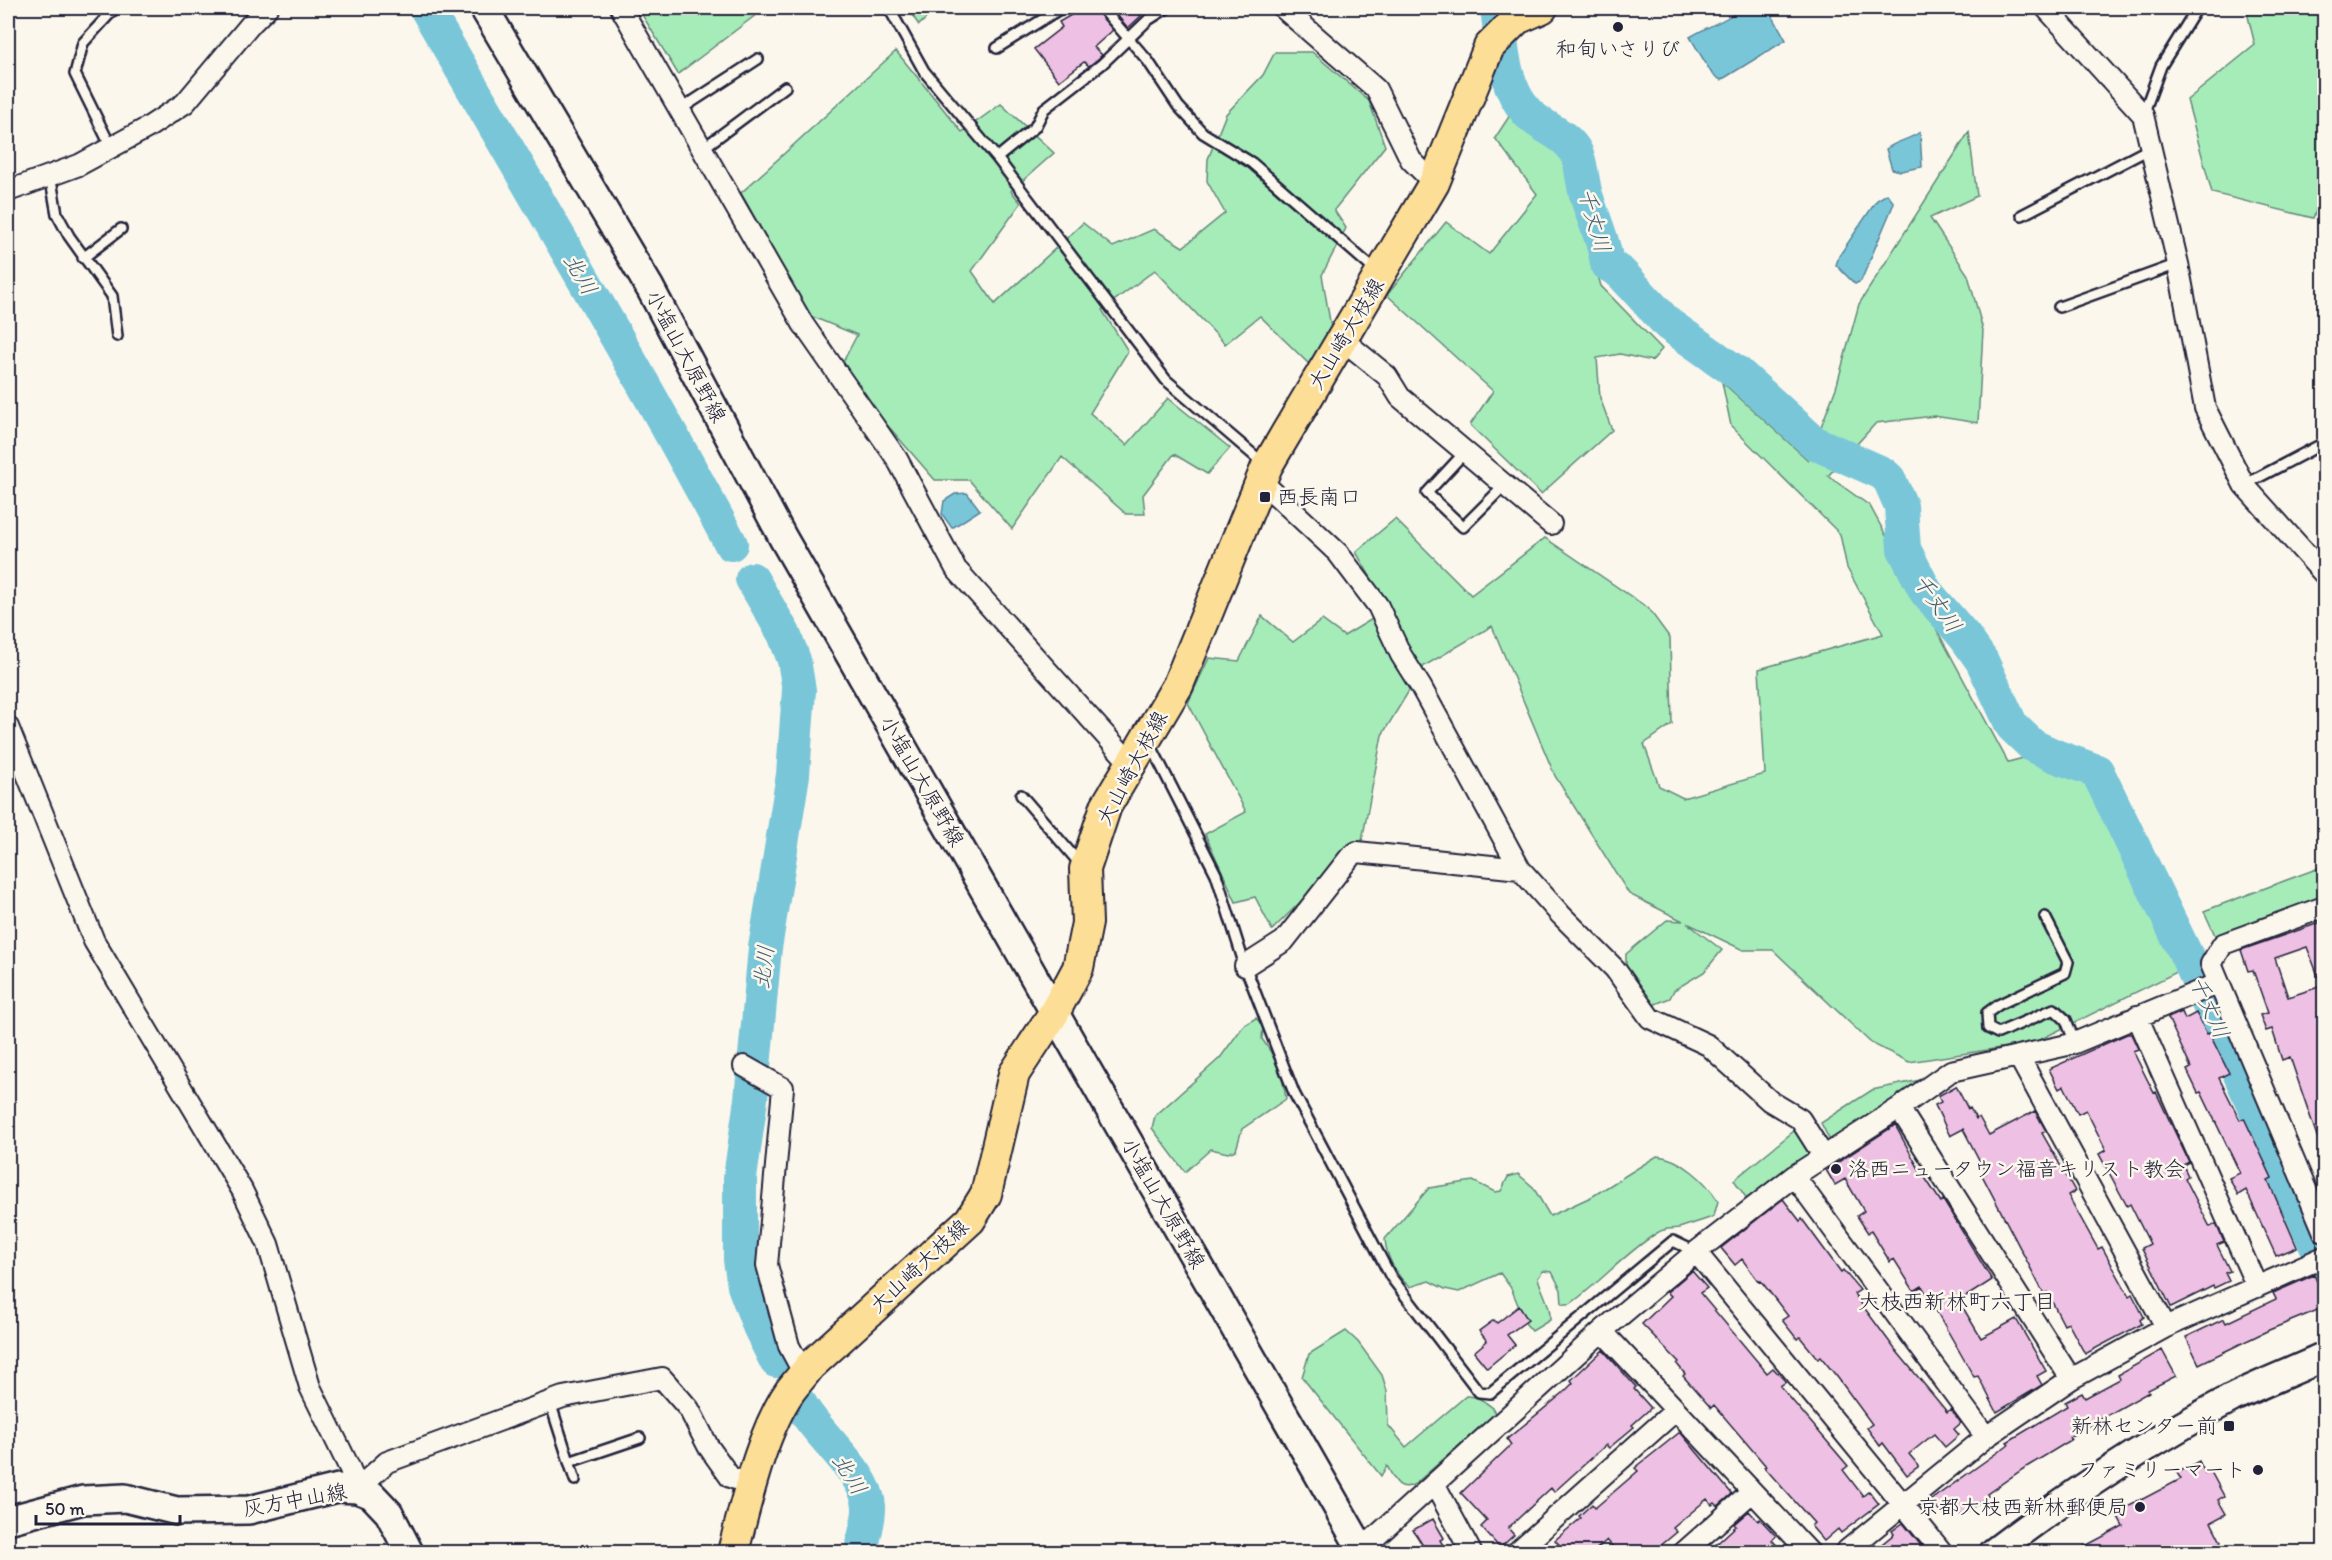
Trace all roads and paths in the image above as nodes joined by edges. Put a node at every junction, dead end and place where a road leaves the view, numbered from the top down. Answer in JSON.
{"nodes":[{"id":1,"x":115,"y":8,"type":"edge"},
{"id":2,"x":267,"y":8,"type":"edge"},
{"id":3,"x":484,"y":8,"type":"edge"},
{"id":4,"x":621,"y":8,"type":"edge"},
{"id":5,"x":889,"y":8,"type":"edge"},
{"id":6,"x":1061,"y":8,"type":"edge"},
{"id":7,"x":1102,"y":8,"type":"edge"},
{"id":8,"x":1167,"y":8,"type":"edge"},
{"id":9,"x":1283,"y":8,"type":"edge"},
{"id":10,"x":2046,"y":8,"type":"edge"},
{"id":11,"x":2198,"y":8,"type":"edge"},
{"id":12,"x":1529,"y":13,"type":"edge"},
{"id":13,"x":1128,"y":39,"type":"junction"},
{"id":14,"x":997,"y":48,"type":"dead end"},
{"id":15,"x":758,"y":59,"type":"dead end"},
{"id":16,"x":784,"y":87,"type":"dead end"},
{"id":17,"x":681,"y":109,"type":"junction"},
{"id":18,"x":2143,"y":115,"type":"junction"},
{"id":19,"x":111,"y":147,"type":"junction"},
{"id":20,"x":2151,"y":148,"type":"junction"},
{"id":21,"x":702,"y":149,"type":"junction"},
{"id":22,"x":997,"y":158,"type":"junction"},
{"id":23,"x":50,"y":175,"type":"junction"},
{"id":24,"x":1434,"y":183,"type":"junction"},
{"id":25,"x":8,"y":191,"type":"edge"},
{"id":26,"x":2022,"y":215,"type":"dead end"},
{"id":27,"x":121,"y":229,"type":"dead end"},
{"id":28,"x":83,"y":258,"type":"junction"},
{"id":29,"x":2178,"y":264,"type":"junction"},
{"id":30,"x":1381,"y":275,"type":"junction"},
{"id":31,"x":2059,"y":307,"type":"dead end"},
{"id":32,"x":117,"y":336,"type":"dead end"},
{"id":33,"x":1343,"y":340,"type":"junction"},
{"id":34,"x":2325,"y":443,"type":"edge"},
{"id":35,"x":1466,"y":451,"type":"junction"},
{"id":36,"x":1264,"y":473,"type":"junction"},
{"id":37,"x":2244,"y":484,"type":"junction"},
{"id":38,"x":1504,"y":485,"type":"junction"},
{"id":39,"x":1551,"y":524,"type":"dead end"},
{"id":40,"x":2325,"y":574,"type":"edge"},
{"id":41,"x":8,"y":727,"type":"edge"},
{"id":42,"x":1146,"y":736,"type":"junction"},
{"id":43,"x":1132,"y":765,"type":"junction"},
{"id":44,"x":1021,"y":795,"type":"dead end"},
{"id":45,"x":1085,"y":869,"type":"junction"},
{"id":46,"x":1520,"y":869,"type":"junction"},
{"id":47,"x":2325,"y":907,"type":"edge"},
{"id":48,"x":2044,"y":917,"type":"dead end"},
{"id":49,"x":1245,"y":966,"type":"junction"},
{"id":50,"x":2219,"y":983,"type":"junction"},
{"id":51,"x":1054,"y":1013,"type":"junction"},
{"id":52,"x":2138,"y":1016,"type":"junction"},
{"id":53,"x":2075,"y":1043,"type":"junction"},
{"id":54,"x":2019,"y":1057,"type":"junction"},
{"id":55,"x":744,"y":1066,"type":"dead end"},
{"id":56,"x":1899,"y":1108,"type":"junction"},
{"id":57,"x":1824,"y":1157,"type":"junction"},
{"id":58,"x":1794,"y":1176,"type":"junction"},
{"id":59,"x":2325,"y":1232,"type":"edge"},
{"id":60,"x":1696,"y":1252,"type":"junction"},
{"id":61,"x":2325,"y":1257,"type":"edge"},
{"id":62,"x":2257,"y":1287,"type":"junction"},
{"id":63,"x":2166,"y":1327,"type":"junction"},
{"id":64,"x":1602,"y":1331,"type":"junction"},
{"id":65,"x":2325,"y":1357,"type":"edge"},
{"id":66,"x":804,"y":1374,"type":"junction"},
{"id":67,"x":2071,"y":1378,"type":"junction"},
{"id":68,"x":550,"y":1402,"type":"junction"},
{"id":69,"x":1676,"y":1410,"type":"junction"},
{"id":70,"x":1986,"y":1437,"type":"junction"},
{"id":71,"x":640,"y":1438,"type":"dead end"},
{"id":72,"x":569,"y":1462,"type":"junction"},
{"id":73,"x":575,"y":1480,"type":"dead end"},
{"id":74,"x":750,"y":1485,"type":"junction"},
{"id":75,"x":1435,"y":1485,"type":"junction"},
{"id":76,"x":357,"y":1489,"type":"junction"},
{"id":77,"x":1752,"y":1492,"type":"junction"},
{"id":78,"x":1903,"y":1505,"type":"junction"},
{"id":79,"x":8,"y":1520,"type":"edge"},
{"id":80,"x":740,"y":1548,"type":"edge"},
{"id":81,"x":409,"y":1552,"type":"edge"},
{"id":82,"x":1361,"y":1552,"type":"edge"},
{"id":83,"x":1471,"y":1552,"type":"edge"},
{"id":84,"x":1516,"y":1552,"type":"edge"},
{"id":85,"x":1684,"y":1552,"type":"edge"},
{"id":86,"x":1809,"y":1552,"type":"edge"},
{"id":87,"x":1845,"y":1552,"type":"edge"},
{"id":88,"x":1942,"y":1552,"type":"edge"},
{"id":89,"x":1994,"y":1552,"type":"edge"}],
"edges":[{"from":1,"to":19,"type":"lane"},
{"from":2,"to":19,"type":"street"},
{"from":3,"to":51,"type":"main road","name":"小塩山大原野線"},
{"from":4,"to":17,"type":"street"},
{"from":5,"to":22,"type":"lane"},
{"from":6,"to":14,"type":"lane"},
{"from":7,"to":13,"type":"lane"},
{"from":8,"to":13,"type":"lane"},
{"from":9,"to":24,"type":"street"},
{"from":10,"to":18,"type":"street"},
{"from":11,"to":18,"type":"lane"},
{"from":12,"to":24,"type":"main road","name":"大山崎大枝線"},
{"from":13,"to":22,"type":"lane"},
{"from":13,"to":30,"type":"lane"},
{"from":15,"to":17,"type":"lane"},
{"from":16,"to":21,"type":"lane"},
{"from":17,"to":21,"type":"street"},
{"from":18,"to":20,"type":"street"},
{"from":19,"to":23,"type":"street"},
{"from":20,"to":26,"type":"lane"},
{"from":20,"to":29,"type":"street"},
{"from":21,"to":43,"type":"street"},
{"from":22,"to":36,"type":"lane"},
{"from":23,"to":25,"type":"street"},
{"from":23,"to":28,"type":"lane"},
{"from":24,"to":30,"type":"main road","name":"大山崎大枝線"},
{"from":27,"to":28,"type":"lane"},
{"from":28,"to":32,"type":"lane"},
{"from":29,"to":31,"type":"lane"},
{"from":29,"to":37,"type":"street"},
{"from":30,"to":33,"type":"main road","name":"大山崎大枝線"},
{"from":33,"to":35,"type":"street"},
{"from":33,"to":36,"type":"main road","name":"大山崎大枝線"},
{"from":34,"to":37,"type":"lane"},
{"from":35,"to":38,"type":"street"},
{"from":35,"to":38,"type":"lane"},
{"from":36,"to":42,"type":"main road","name":"大山崎大枝線"},
{"from":36,"to":46,"type":"street"},
{"from":37,"to":40,"type":"street"},
{"from":38,"to":39,"type":"street"},
{"from":41,"to":76,"type":"street"},
{"from":42,"to":43,"type":"main road","name":"大山崎大枝線"},
{"from":42,"to":49,"type":"lane"},
{"from":43,"to":45,"type":"main road","name":"大山崎大枝線"},
{"from":44,"to":45,"type":"lane"},
{"from":45,"to":51,"type":"main road","name":"大山崎大枝線"},
{"from":46,"to":49,"type":"street"},
{"from":46,"to":57,"type":"street"},
{"from":47,"to":50,"type":"street"},
{"from":48,"to":53,"type":"lane"},
{"from":49,"to":60,"type":"lane"},
{"from":50,"to":52,"type":"street"},
{"from":50,"to":59,"type":"street"},
{"from":51,"to":66,"type":"main road","name":"大山崎大枝線"},
{"from":51,"to":82,"type":"main road","name":"小塩山大原野線"},
{"from":52,"to":53,"type":"street"},
{"from":52,"to":62,"type":"street"},
{"from":53,"to":54,"type":"street"},
{"from":54,"to":56,"type":"street"},
{"from":54,"to":63,"type":"street"},
{"from":55,"to":66,"type":"street"},
{"from":56,"to":57,"type":"street"},
{"from":56,"to":67,"type":"street"},
{"from":57,"to":58,"type":"street"},
{"from":58,"to":60,"type":"street"},
{"from":58,"to":70,"type":"street"},
{"from":60,"to":64,"type":"street"},
{"from":60,"to":78,"type":"street"},
{"from":61,"to":62,"type":"street"},
{"from":62,"to":63,"type":"street"},
{"from":63,"to":67,"type":"street"},
{"from":64,"to":69,"type":"street"},
{"from":64,"to":75,"type":"street"},
{"from":65,"to":89,"type":"main road"},
{"from":66,"to":74,"type":"main road","name":"大山崎大枝線"},
{"from":67,"to":70,"type":"street"},
{"from":68,"to":72,"type":"lane"},
{"from":68,"to":74,"type":"street"},
{"from":68,"to":76,"type":"street"},
{"from":69,"to":77,"type":"street"},
{"from":69,"to":84,"type":"street"},
{"from":70,"to":78,"type":"street"},
{"from":71,"to":72,"type":"lane"},
{"from":72,"to":73,"type":"lane"},
{"from":74,"to":80,"type":"main road","name":"大山崎大枝線"},
{"from":75,"to":82,"type":"street"},
{"from":75,"to":83,"type":"street"},
{"from":76,"to":79,"type":"main road","name":"灰方中山線"},
{"from":76,"to":81,"type":"main road","name":"灰方中山線"},
{"from":77,"to":85,"type":"street"},
{"from":77,"to":86,"type":"street"},
{"from":78,"to":87,"type":"street"},
{"from":78,"to":88,"type":"street"}]}
